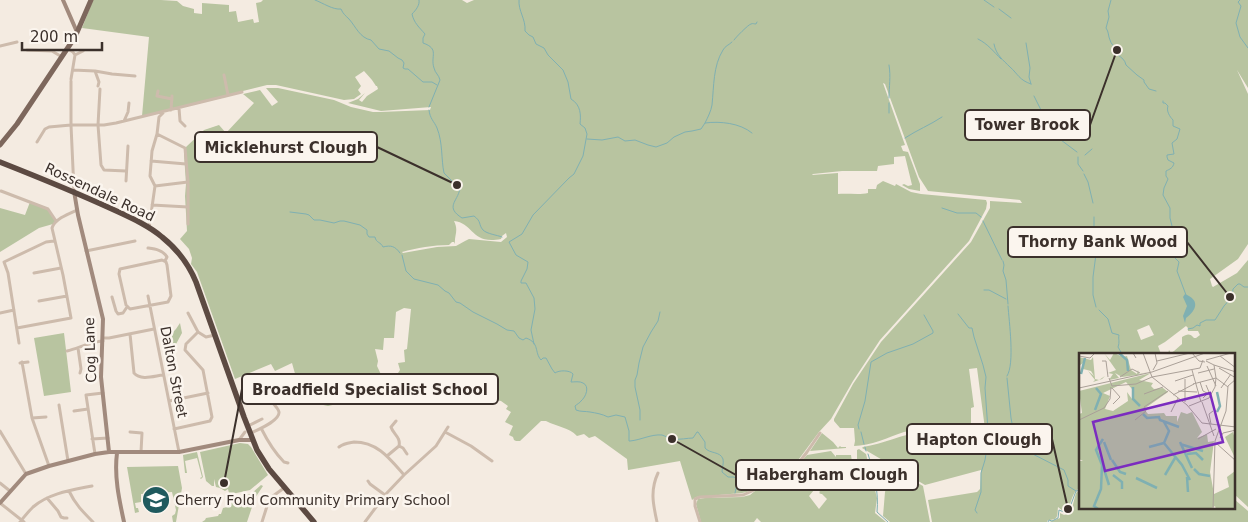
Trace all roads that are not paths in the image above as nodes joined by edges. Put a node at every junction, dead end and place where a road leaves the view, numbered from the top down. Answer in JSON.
{"nodes":[{"id":1,"x":63,"y":0,"type":"edge"},
{"id":2,"x":91,"y":0,"type":"edge"},
{"id":3,"x":78,"y":32,"type":"junction"},
{"id":4,"x":15,"y":44,"type":"dead end"},
{"id":5,"x":0,"y":46,"type":"edge"},
{"id":6,"x":68,"y":49,"type":"junction"},
{"id":7,"x":27,"y":50,"type":"dead end"},
{"id":8,"x":83,"y":50,"type":"dead end"},
{"id":9,"x":74,"y":55,"type":"junction"},
{"id":10,"x":62,"y":58,"type":"junction"},
{"id":11,"x":73,"y":70,"type":"junction"},
{"id":12,"x":94,"y":70,"type":"junction"},
{"id":13,"x":224,"y":75,"type":"dead end"},
{"id":14,"x":135,"y":76,"type":"dead end"},
{"id":15,"x":158,"y":91,"type":"dead end"},
{"id":16,"x":242,"y":92,"type":"dead end"},
{"id":17,"x":228,"y":96,"type":"junction"},
{"id":18,"x":129,"y":103,"type":"dead end"},
{"id":19,"x":179,"y":108,"type":"junction"},
{"id":20,"x":171,"y":110,"type":"junction"},
{"id":21,"x":163,"y":112,"type":"junction"},
{"id":22,"x":149,"y":114,"type":"dead end"},
{"id":23,"x":124,"y":121,"type":"junction"},
{"id":24,"x":71,"y":124,"type":"junction"},
{"id":25,"x":98,"y":125,"type":"junction"},
{"id":26,"x":185,"y":126,"type":"dead end"},
{"id":27,"x":157,"y":134,"type":"junction"},
{"id":28,"x":37,"y":142,"type":"dead end"},
{"id":29,"x":1,"y":143,"type":"edge"},
{"id":30,"x":128,"y":146,"type":"dead end"},
{"id":31,"x":151,"y":161,"type":"junction"},
{"id":32,"x":0,"y":162,"type":"edge"},
{"id":33,"x":186,"y":164,"type":"junction"},
{"id":34,"x":126,"y":171,"type":"junction"},
{"id":35,"x":126,"y":181,"type":"dead end"},
{"id":36,"x":188,"y":182,"type":"junction"},
{"id":37,"x":155,"y":186,"type":"junction"},
{"id":38,"x":1,"y":191,"type":"edge"},
{"id":39,"x":74,"y":191,"type":"junction"},
{"id":40,"x":152,"y":205,"type":"junction"},
{"id":41,"x":188,"y":207,"type":"junction"},
{"id":42,"x":77,"y":210,"type":"junction"},
{"id":43,"x":56,"y":222,"type":"junction"},
{"id":44,"x":188,"y":224,"type":"dead end"},
{"id":45,"x":149,"y":228,"type":"junction"},
{"id":46,"x":54,"y":241,"type":"junction"},
{"id":47,"x":136,"y":241,"type":"dead end"},
{"id":48,"x":148,"y":248,"type":"dead end"},
{"id":49,"x":86,"y":251,"type":"junction"},
{"id":50,"x":165,"y":262,"type":"junction"},
{"id":51,"x":61,"y":268,"type":"junction"},
{"id":52,"x":34,"y":273,"type":"dead end"},
{"id":53,"x":66,"y":296,"type":"junction"},
{"id":54,"x":148,"y":296,"type":"dead end"},
{"id":55,"x":112,"y":297,"type":"dead end"},
{"id":56,"x":41,"y":300,"type":"dead end"},
{"id":57,"x":150,"y":306,"type":"junction"},
{"id":58,"x":127,"y":308,"type":"junction"},
{"id":59,"x":14,"y":310,"type":"junction"},
{"id":60,"x":0,"y":313,"type":"edge"},
{"id":61,"x":188,"y":313,"type":"dead end"},
{"id":62,"x":17,"y":328,"type":"junction"},
{"id":63,"x":154,"y":329,"type":"junction"},
{"id":64,"x":198,"y":332,"type":"junction"},
{"id":65,"x":130,"y":334,"type":"junction"},
{"id":66,"x":215,"y":335,"type":"junction"},
{"id":67,"x":103,"y":340,"type":"junction"},
{"id":68,"x":19,"y":343,"type":"dead end"},
{"id":69,"x":78,"y":348,"type":"junction"},
{"id":70,"x":66,"y":350,"type":"dead end"},
{"id":71,"x":28,"y":362,"type":"dead end"},
{"id":72,"x":80,"y":373,"type":"dead end"},
{"id":73,"x":164,"y":375,"type":"junction"},
{"id":74,"x":260,"y":380,"type":"dead end"},
{"id":75,"x":103,"y":393,"type":"junction"},
{"id":76,"x":208,"y":393,"type":"junction"},
{"id":77,"x":169,"y":402,"type":"junction"},
{"id":78,"x":59,"y":405,"type":"dead end"},
{"id":79,"x":88,"y":409,"type":"junction"},
{"id":80,"x":74,"y":412,"type":"dead end"},
{"id":81,"x":46,"y":417,"type":"dead end"},
{"id":82,"x":32,"y":418,"type":"junction"},
{"id":83,"x":262,"y":419,"type":"dead end"},
{"id":84,"x":396,"y":421,"type":"dead end"},
{"id":85,"x":448,"y":427,"type":"dead end"},
{"id":86,"x":261,"y":428,"type":"junction"},
{"id":87,"x":174,"y":429,"type":"junction"},
{"id":88,"x":0,"y":430,"type":"edge"},
{"id":89,"x":130,"y":432,"type":"dead end"},
{"id":90,"x":445,"y":432,"type":"junction"},
{"id":91,"x":249,"y":433,"type":"junction"},
{"id":92,"x":820,"y":433,"type":"dead end"},
{"id":93,"x":4,"y":437,"type":"junction"},
{"id":94,"x":108,"y":438,"type":"junction"},
{"id":95,"x":92,"y":440,"type":"junction"},
{"id":96,"x":239,"y":440,"type":"junction"},
{"id":97,"x":0,"y":443,"type":"edge"},
{"id":98,"x":399,"y":446,"type":"junction"},
{"id":99,"x":339,"y":447,"type":"dead end"},
{"id":100,"x":109,"y":452,"type":"junction"},
{"id":101,"x":141,"y":452,"type":"junction"},
{"id":102,"x":179,"y":452,"type":"junction"},
{"id":103,"x":116,"y":453,"type":"junction"},
{"id":104,"x":95,"y":454,"type":"junction"},
{"id":105,"x":407,"y":454,"type":"dead end"},
{"id":106,"x":387,"y":456,"type":"junction"},
{"id":107,"x":68,"y":461,"type":"junction"},
{"id":108,"x":492,"y":461,"type":"dead end"},
{"id":109,"x":288,"y":463,"type":"dead end"},
{"id":110,"x":49,"y":466,"type":"junction"},
{"id":111,"x":658,"y":473,"type":"dead end"},
{"id":112,"x":26,"y":474,"type":"junction"},
{"id":113,"x":404,"y":475,"type":"junction"},
{"id":114,"x":368,"y":481,"type":"dead end"},
{"id":115,"x":0,"y":483,"type":"edge"},
{"id":116,"x":92,"y":486,"type":"dead end"},
{"id":117,"x":284,"y":488,"type":"junction"},
{"id":118,"x":10,"y":491,"type":"junction"},
{"id":119,"x":69,"y":491,"type":"junction"},
{"id":120,"x":385,"y":495,"type":"junction"},
{"id":121,"x":47,"y":498,"type":"junction"},
{"id":122,"x":0,"y":503,"type":"edge"},
{"id":123,"x":67,"y":518,"type":"dead end"},
{"id":124,"x":22,"y":521,"type":"edge"},
{"id":125,"x":93,"y":522,"type":"edge"},
{"id":126,"x":124,"y":522,"type":"edge"},
{"id":127,"x":262,"y":522,"type":"edge"},
{"id":128,"x":314,"y":522,"type":"edge"},
{"id":129,"x":365,"y":522,"type":"edge"},
{"id":130,"x":658,"y":522,"type":"edge"},
{"id":131,"x":700,"y":522,"type":"edge"}],
"edges":[{"from":1,"to":3,"type":"street"},
{"from":2,"to":3,"type":"main road"},
{"from":3,"to":6,"type":"main road"},
{"from":4,"to":5,"type":"street"},
{"from":6,"to":9,"type":"street"},
{"from":6,"to":10,"type":"main road"},
{"from":7,"to":10,"type":"street"},
{"from":8,"to":9,"type":"street"},
{"from":9,"to":11,"type":"street"},
{"from":10,"to":29,"type":"main road"},
{"from":11,"to":12,"type":"street"},
{"from":11,"to":24,"type":"street"},
{"from":12,"to":14,"type":"street"},
{"from":12,"to":25,"type":"street"},
{"from":13,"to":17,"type":"street"},
{"from":15,"to":20,"type":"street"},
{"from":16,"to":17,"type":"street"},
{"from":17,"to":19,"type":"street"},
{"from":18,"to":23,"type":"street"},
{"from":19,"to":20,"type":"street"},
{"from":19,"to":26,"type":"street"},
{"from":20,"to":21,"type":"street"},
{"from":21,"to":22,"type":"street"},
{"from":21,"to":23,"type":"street"},
{"from":21,"to":27,"type":"street"},
{"from":23,"to":25,"type":"street"},
{"from":24,"to":25,"type":"street"},
{"from":24,"to":28,"type":"street"},
{"from":24,"to":39,"type":"street"},
{"from":25,"to":34,"type":"street"},
{"from":27,"to":31,"type":"street"},
{"from":27,"to":33,"type":"street"},
{"from":30,"to":34,"type":"street"},
{"from":31,"to":33,"type":"street"},
{"from":31,"to":37,"type":"street"},
{"from":32,"to":39,"type":"highway","name":"Rossendale Road"},
{"from":33,"to":36,"type":"street"},
{"from":34,"to":35,"type":"street"},
{"from":36,"to":37,"type":"street"},
{"from":36,"to":41,"type":"street"},
{"from":37,"to":40,"type":"street"},
{"from":38,"to":43,"type":"street"},
{"from":39,"to":42,"type":"street","name":"Cog Lane"},
{"from":39,"to":45,"type":"highway","name":"Rossendale Road"},
{"from":40,"to":41,"type":"street"},
{"from":40,"to":45,"type":"street"},
{"from":41,"to":44,"type":"street"},
{"from":42,"to":43,"type":"street"},
{"from":42,"to":49,"type":"street","name":"Cog Lane"},
{"from":43,"to":46,"type":"street"},
{"from":45,"to":66,"type":"highway","name":"Rossendale Road"},
{"from":46,"to":51,"type":"street"},
{"from":46,"to":59,"type":"street"},
{"from":47,"to":49,"type":"street"},
{"from":48,"to":50,"type":"street"},
{"from":49,"to":67,"type":"street","name":"Cog Lane"},
{"from":50,"to":57,"type":"street"},
{"from":50,"to":58,"type":"street"},
{"from":51,"to":52,"type":"street"},
{"from":51,"to":53,"type":"street"},
{"from":53,"to":56,"type":"street"},
{"from":53,"to":62,"type":"street"},
{"from":54,"to":57,"type":"street","name":"Dalton Street"},
{"from":55,"to":58,"type":"street"},
{"from":57,"to":58,"type":"street"},
{"from":57,"to":63,"type":"street","name":"Dalton Street"},
{"from":59,"to":60,"type":"street"},
{"from":59,"to":62,"type":"street"},
{"from":61,"to":64,"type":"street"},
{"from":62,"to":68,"type":"street"},
{"from":63,"to":65,"type":"street"},
{"from":63,"to":73,"type":"street","name":"Dalton Street"},
{"from":64,"to":66,"type":"street"},
{"from":64,"to":76,"type":"street"},
{"from":65,"to":67,"type":"street"},
{"from":65,"to":73,"type":"street"},
{"from":66,"to":91,"type":"highway","name":"Rossendale Road"},
{"from":67,"to":69,"type":"street"},
{"from":67,"to":75,"type":"street","name":"Cog Lane"},
{"from":69,"to":70,"type":"street"},
{"from":69,"to":72,"type":"street"},
{"from":71,"to":82,"type":"street"},
{"from":73,"to":77,"type":"street","name":"Dalton Street"},
{"from":74,"to":86,"type":"street"},
{"from":75,"to":79,"type":"street"},
{"from":75,"to":94,"type":"street","name":"Cog Lane"},
{"from":76,"to":77,"type":"street"},
{"from":76,"to":87,"type":"street"},
{"from":77,"to":87,"type":"street","name":"Dalton Street"},
{"from":78,"to":107,"type":"street"},
{"from":79,"to":80,"type":"street"},
{"from":79,"to":95,"type":"street"},
{"from":81,"to":82,"type":"street"},
{"from":82,"to":110,"type":"street"},
{"from":83,"to":91,"type":"street"},
{"from":84,"to":98,"type":"street"},
{"from":85,"to":90,"type":"street"},
{"from":86,"to":91,"type":"street"},
{"from":86,"to":109,"type":"street"},
{"from":87,"to":102,"type":"street","name":"Dalton Street"},
{"from":88,"to":93,"type":"street"},
{"from":89,"to":101,"type":"street"},
{"from":90,"to":108,"type":"street"},
{"from":90,"to":113,"type":"street"},
{"from":91,"to":96,"type":"street"},
{"from":91,"to":96,"type":"street"},
{"from":91,"to":117,"type":"highway","name":"Rossendale Road"},
{"from":92,"to":131,"type":"street"},
{"from":93,"to":97,"type":"street"},
{"from":93,"to":112,"type":"street"},
{"from":94,"to":95,"type":"street"},
{"from":94,"to":100,"type":"street","name":"Cog Lane"},
{"from":95,"to":104,"type":"street"},
{"from":96,"to":102,"type":"street"},
{"from":98,"to":105,"type":"street"},
{"from":98,"to":106,"type":"street"},
{"from":99,"to":106,"type":"street"},
{"from":100,"to":103,"type":"street"},
{"from":100,"to":104,"type":"street"},
{"from":101,"to":102,"type":"street"},
{"from":101,"to":103,"type":"street"},
{"from":103,"to":126,"type":"street"},
{"from":104,"to":107,"type":"street"},
{"from":106,"to":113,"type":"street"},
{"from":107,"to":110,"type":"street"},
{"from":110,"to":112,"type":"street"},
{"from":111,"to":130,"type":"street"},
{"from":112,"to":118,"type":"street"},
{"from":113,"to":120,"type":"street"},
{"from":114,"to":120,"type":"street"},
{"from":115,"to":118,"type":"street"},
{"from":116,"to":119,"type":"street"},
{"from":117,"to":127,"type":"street"},
{"from":117,"to":128,"type":"highway","name":"Rossendale Road"},
{"from":118,"to":122,"type":"street"},
{"from":119,"to":121,"type":"street"},
{"from":119,"to":125,"type":"street"},
{"from":120,"to":129,"type":"street"},
{"from":121,"to":123,"type":"street"},
{"from":121,"to":124,"type":"street"},
{"from":122,"to":124,"type":"street"}]}
